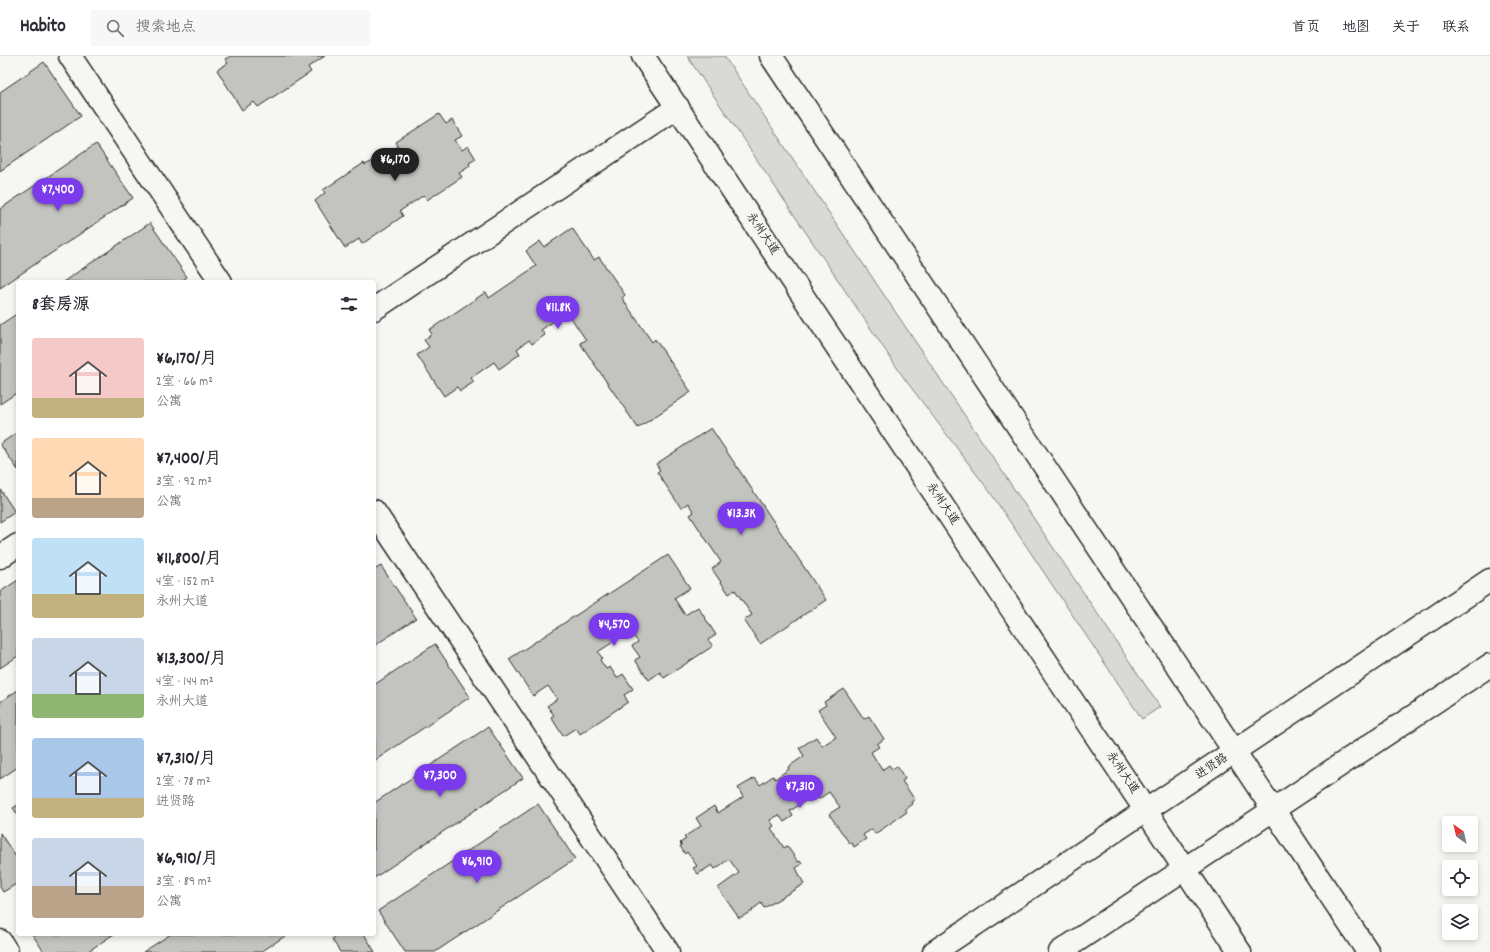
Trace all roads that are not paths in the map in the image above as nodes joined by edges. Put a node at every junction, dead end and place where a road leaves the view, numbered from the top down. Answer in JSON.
{"nodes":[{"id":1,"x":70,"y":56,"type":"edge"},
{"id":2,"x":643,"y":56,"type":"edge"},
{"id":3,"x":771,"y":56,"type":"edge"},
{"id":4,"x":678,"y":108,"type":"junction"},
{"id":5,"x":220,"y":280,"type":"edge"},
{"id":6,"x":376,"y":308,"type":"edge"},
{"id":7,"x":376,"y":515,"type":"edge"},
{"id":8,"x":16,"y":546,"type":"edge"},
{"id":9,"x":0,"y":557,"type":"edge"},
{"id":10,"x":1490,"y":580,"type":"edge"},
{"id":11,"x":1490,"y":665,"type":"edge"},
{"id":12,"x":1235,"y":752,"type":"junction"},
{"id":13,"x":1147,"y":810,"type":"junction"},
{"id":14,"x":1274,"y":810,"type":"junction"},
{"id":15,"x":1186,"y":869,"type":"junction"},
{"id":16,"x":0,"y":941,"type":"edge"},
{"id":17,"x":7,"y":952,"type":"edge"},
{"id":18,"x":668,"y":952,"type":"edge"},
{"id":19,"x":934,"y":952,"type":"edge"},
{"id":20,"x":1060,"y":952,"type":"edge"},
{"id":21,"x":1240,"y":952,"type":"edge"},
{"id":22,"x":1368,"y":952,"type":"edge"}],
"edges":[{"from":1,"to":5,"type":"street"},
{"from":2,"to":4,"type":"street","name":"永州大道"},
{"from":3,"to":12,"type":"street"},
{"from":4,"to":6,"type":"street"},
{"from":4,"to":13,"type":"street","name":"永州大道"},
{"from":7,"to":18,"type":"street"},
{"from":8,"to":9,"type":"street"},
{"from":10,"to":12,"type":"street","name":"进贤路"},
{"from":11,"to":14,"type":"street"},
{"from":12,"to":13,"type":"street","name":"进贤路"},
{"from":12,"to":14,"type":"street"},
{"from":13,"to":15,"type":"street","name":"永州大道"},
{"from":13,"to":19,"type":"street","name":"进贤路"},
{"from":14,"to":15,"type":"street"},
{"from":14,"to":22,"type":"street"},
{"from":15,"to":20,"type":"street"},
{"from":15,"to":21,"type":"street","name":"永州大道"},
{"from":16,"to":17,"type":"street"}]}
